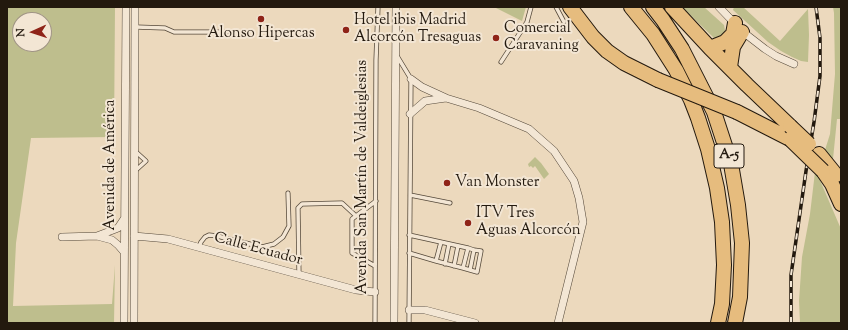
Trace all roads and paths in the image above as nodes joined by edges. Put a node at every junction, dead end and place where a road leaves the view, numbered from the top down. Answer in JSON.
{"nodes":[{"id":1,"x":126,"y":7,"type":"edge"},
{"id":2,"x":134,"y":7,"type":"edge"},
{"id":3,"x":378,"y":7,"type":"edge"},
{"id":4,"x":396,"y":7,"type":"edge"},
{"id":5,"x":399,"y":7,"type":"edge"},
{"id":6,"x":532,"y":7,"type":"edge"},
{"id":7,"x":556,"y":7,"type":"edge"},
{"id":8,"x":570,"y":7,"type":"edge"},
{"id":9,"x":631,"y":7,"type":"edge"},
{"id":10,"x":653,"y":7,"type":"edge"},
{"id":11,"x":672,"y":7,"type":"edge"},
{"id":12,"x":719,"y":7,"type":"edge"},
{"id":13,"x":396,"y":18,"type":"junction"},
{"id":14,"x":564,"y":22,"type":"dead end"},
{"id":15,"x":134,"y":27,"type":"junction"},
{"id":16,"x":739,"y":27,"type":"junction"},
{"id":17,"x":227,"y":32,"type":"dead end"},
{"id":18,"x":710,"y":48,"type":"junction"},
{"id":19,"x":396,"y":55,"type":"junction"},
{"id":20,"x":501,"y":62,"type":"dead end"},
{"id":21,"x":794,"y":64,"type":"dead end"},
{"id":22,"x":730,"y":67,"type":"junction"},
{"id":23,"x":411,"y":79,"type":"junction"},
{"id":24,"x":446,"y":98,"type":"junction"},
{"id":25,"x":410,"y":114,"type":"junction"},
{"id":26,"x":790,"y":132,"type":"junction"},
{"id":27,"x":134,"y":150,"type":"junction"},
{"id":28,"x":134,"y":172,"type":"junction"},
{"id":29,"x":841,"y":184,"type":"edge"},
{"id":30,"x":288,"y":193,"type":"dead end"},
{"id":31,"x":410,"y":195,"type":"junction"},
{"id":32,"x":376,"y":201,"type":"junction"},
{"id":33,"x":450,"y":203,"type":"dead end"},
{"id":34,"x":841,"y":204,"type":"edge"},
{"id":35,"x":356,"y":216,"type":"junction"},
{"id":36,"x":124,"y":219,"type":"junction"},
{"id":37,"x":722,"y":222,"type":"junction"},
{"id":38,"x":409,"y":235,"type":"junction"},
{"id":39,"x":62,"y":236,"type":"dead end"},
{"id":40,"x":97,"y":236,"type":"junction"},
{"id":41,"x":134,"y":236,"type":"junction"},
{"id":42,"x":440,"y":242,"type":"junction"},
{"id":43,"x":449,"y":244,"type":"junction"},
{"id":44,"x":458,"y":246,"type":"junction"},
{"id":45,"x":200,"y":247,"type":"junction"},
{"id":46,"x":468,"y":248,"type":"junction"},
{"id":47,"x":474,"y":250,"type":"junction"},
{"id":48,"x":124,"y":252,"type":"junction"},
{"id":49,"x":409,"y":253,"type":"junction"},
{"id":50,"x":436,"y":262,"type":"junction"},
{"id":51,"x":445,"y":264,"type":"junction"},
{"id":52,"x":375,"y":266,"type":"junction"},
{"id":53,"x":454,"y":266,"type":"junction"},
{"id":54,"x":463,"y":268,"type":"junction"},
{"id":55,"x":470,"y":270,"type":"junction"},
{"id":56,"x":299,"y":275,"type":"junction"},
{"id":57,"x":375,"y":292,"type":"junction"},
{"id":58,"x":409,"y":310,"type":"junction"},
{"id":59,"x":124,"y":323,"type":"edge"},
{"id":60,"x":134,"y":323,"type":"edge"},
{"id":61,"x":375,"y":323,"type":"edge"},
{"id":62,"x":394,"y":323,"type":"edge"},
{"id":63,"x":409,"y":323,"type":"edge"},
{"id":64,"x":475,"y":323,"type":"edge"},
{"id":65,"x":558,"y":323,"type":"edge"},
{"id":66,"x":711,"y":323,"type":"edge"},
{"id":67,"x":718,"y":323,"type":"edge"},
{"id":68,"x":735,"y":323,"type":"edge"}],
"edges":[{"from":1,"to":36,"type":"street","name":"Avenida de América"},
{"from":2,"to":15,"type":"street","name":"Avenida de América"},
{"from":3,"to":32,"type":"lane","name":"Avenida San Martín de Valdeiglesias"},
{"from":4,"to":13,"type":"street","name":"Avenida San Martín de Valdeiglesias"},
{"from":5,"to":13,"type":"lane"},
{"from":6,"to":20,"type":"lane"},
{"from":7,"to":14,"type":"lane"},
{"from":8,"to":26,"type":"highway","bridge":true},
{"from":9,"to":37,"type":"highway","number":"A-5"},
{"from":10,"to":68,"type":"highway","number":"A-5"},
{"from":11,"to":18,"type":"highway"},
{"from":12,"to":16,"type":"street"},
{"from":13,"to":19,"type":"street","name":"Avenida San Martín de Valdeiglesias"},
{"from":15,"to":17,"type":"lane"},
{"from":15,"to":27,"type":"street","name":"Avenida de América"},
{"from":16,"to":18,"type":"highway"},
{"from":16,"to":21,"type":"street"},
{"from":16,"to":22,"type":"highway"},
{"from":18,"to":22,"type":"highway"},
{"from":19,"to":23,"type":"lane"},
{"from":19,"to":62,"type":"street","name":"Avenida San Martín de Valdeiglesias"},
{"from":22,"to":26,"type":"highway"},
{"from":23,"to":24,"type":"street"},
{"from":23,"to":25,"type":"lane"},
{"from":24,"to":25,"type":"street"},
{"from":24,"to":65,"type":"street"},
{"from":25,"to":31,"type":"lane"},
{"from":26,"to":29,"type":"highway","bridge":true},
{"from":26,"to":34,"type":"highway","bridge":true},
{"from":27,"to":28,"type":"street","name":"Avenida de América"},
{"from":27,"to":28,"type":"lane"},
{"from":28,"to":41,"type":"street","name":"Avenida de América"},
{"from":30,"to":45,"type":"lane"},
{"from":31,"to":33,"type":"lane"},
{"from":31,"to":38,"type":"lane"},
{"from":32,"to":35,"type":"lane"},
{"from":32,"to":52,"type":"lane","name":"Avenida San Martín de Valdeiglesias"},
{"from":35,"to":52,"type":"lane"},
{"from":35,"to":56,"type":"lane"},
{"from":36,"to":40,"type":"street"},
{"from":36,"to":48,"type":"street","name":"Avenida de América"},
{"from":37,"to":66,"type":"highway"},
{"from":37,"to":67,"type":"highway","number":"A-5"},
{"from":38,"to":42,"type":"lane"},
{"from":38,"to":49,"type":"lane"},
{"from":39,"to":40,"type":"street"},
{"from":40,"to":48,"type":"street"},
{"from":41,"to":45,"type":"street","name":"Calle Ecuador"},
{"from":41,"to":60,"type":"street","name":"Avenida de América"},
{"from":42,"to":43,"type":"lane"},
{"from":42,"to":50,"type":"lane"},
{"from":43,"to":44,"type":"lane"},
{"from":43,"to":51,"type":"lane"},
{"from":44,"to":46,"type":"lane"},
{"from":44,"to":53,"type":"lane"},
{"from":45,"to":56,"type":"street","name":"Calle Ecuador"},
{"from":46,"to":47,"type":"lane"},
{"from":46,"to":54,"type":"lane"},
{"from":47,"to":55,"type":"lane"},
{"from":47,"to":55,"type":"lane"},
{"from":48,"to":59,"type":"street","name":"Avenida de América"},
{"from":49,"to":50,"type":"lane"},
{"from":49,"to":58,"type":"lane"},
{"from":50,"to":51,"type":"lane"},
{"from":51,"to":53,"type":"lane"},
{"from":52,"to":57,"type":"lane","name":"Avenida San Martín de Valdeiglesias"},
{"from":53,"to":54,"type":"lane"},
{"from":54,"to":55,"type":"lane"},
{"from":56,"to":57,"type":"street","name":"Calle Ecuador"},
{"from":57,"to":61,"type":"lane","name":"Avenida San Martín de Valdeiglesias"},
{"from":58,"to":63,"type":"lane"},
{"from":58,"to":64,"type":"street"}]}
